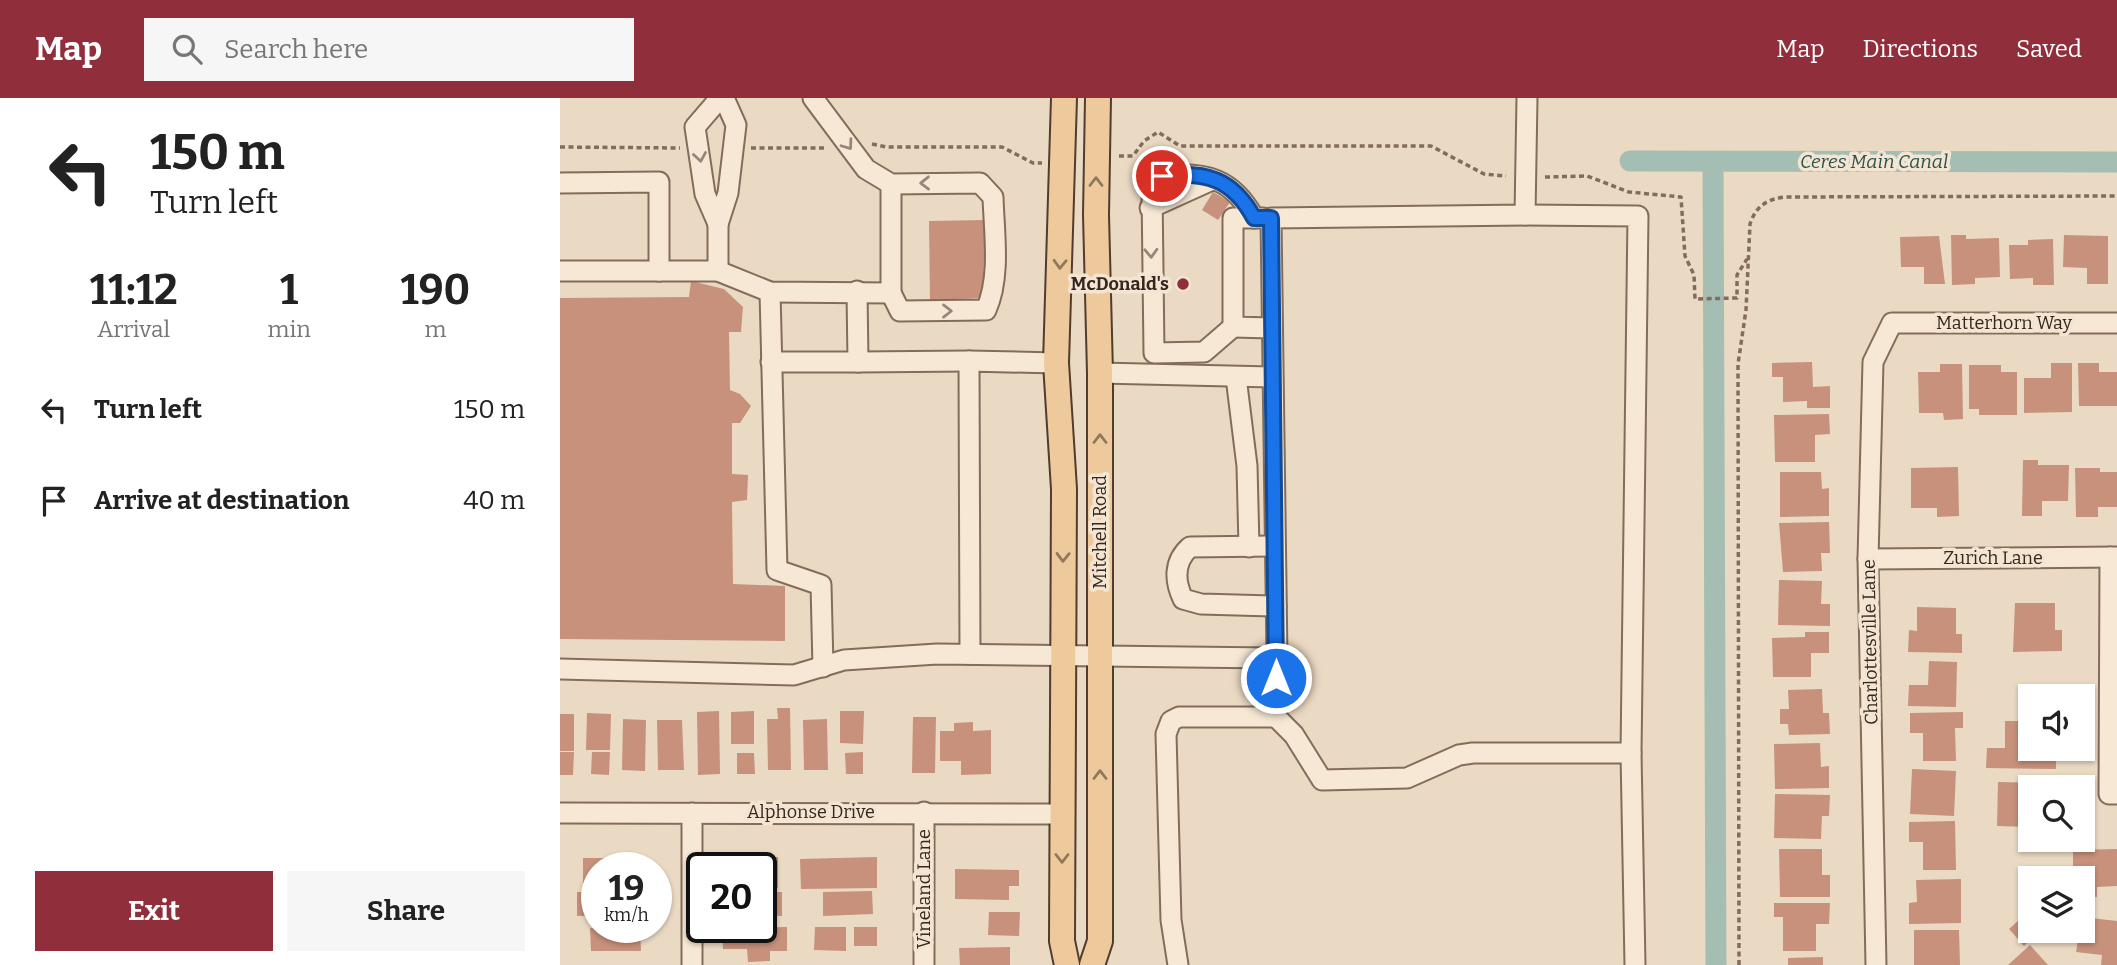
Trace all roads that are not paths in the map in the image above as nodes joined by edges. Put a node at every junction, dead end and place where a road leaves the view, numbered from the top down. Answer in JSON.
{"nodes":[{"id":1,"x":722,"y":98,"type":"edge"},
{"id":2,"x":813,"y":98,"type":"edge"},
{"id":3,"x":1064,"y":98,"type":"edge"},
{"id":4,"x":1098,"y":98,"type":"edge"},
{"id":5,"x":1527,"y":98,"type":"edge"},
{"id":6,"x":560,"y":183,"type":"edge"},
{"id":7,"x":891,"y":184,"type":"junction"},
{"id":8,"x":1525,"y":215,"type":"junction"},
{"id":9,"x":1263,"y":218,"type":"junction"},
{"id":10,"x":718,"y":224,"type":"junction"},
{"id":11,"x":560,"y":271,"type":"edge"},
{"id":12,"x":659,"y":271,"type":"junction"},
{"id":13,"x":718,"y":271,"type":"junction"},
{"id":14,"x":857,"y":291,"type":"junction"},
{"id":15,"x":770,"y":292,"type":"junction"},
{"id":16,"x":891,"y":293,"type":"junction"},
{"id":17,"x":1892,"y":323,"type":"joint"},
{"id":18,"x":2117,"y":323,"type":"edge"},
{"id":19,"x":1233,"y":327,"type":"junction"},
{"id":20,"x":1272,"y":328,"type":"junction"},
{"id":21,"x":969,"y":361,"type":"junction"},
{"id":22,"x":771,"y":362,"type":"junction"},
{"id":23,"x":859,"y":362,"type":"junction"},
{"id":24,"x":1056,"y":363,"type":"junction"},
{"id":25,"x":1100,"y":373,"type":"junction"},
{"id":26,"x":1236,"y":377,"type":"junction"},
{"id":27,"x":1272,"y":377,"type":"junction"},
{"id":28,"x":1275,"y":546,"type":"junction"},
{"id":29,"x":1249,"y":547,"type":"junction"},
{"id":30,"x":2114,"y":557,"type":"edge"},
{"id":31,"x":1868,"y":559,"type":"junction"},
{"id":32,"x":1276,"y":606,"type":"junction"},
{"id":33,"x":970,"y":654,"type":"junction"},
{"id":34,"x":1100,"y":654,"type":"junction"},
{"id":35,"x":1062,"y":655,"type":"junction"},
{"id":36,"x":1277,"y":658,"type":"junction"},
{"id":37,"x":822,"y":667,"type":"junction"},
{"id":38,"x":560,"y":669,"type":"edge"},
{"id":39,"x":1276,"y":717,"type":"junction"},
{"id":40,"x":1631,"y":753,"type":"junction"},
{"id":41,"x":2113,"y":793,"type":"edge"},
{"id":42,"x":924,"y":812,"type":"junction"},
{"id":43,"x":560,"y":813,"type":"edge"},
{"id":44,"x":692,"y":813,"type":"junction"},
{"id":45,"x":1062,"y":814,"type":"junction"},
{"id":46,"x":692,"y":965,"type":"edge"},
{"id":47,"x":924,"y":965,"type":"edge"},
{"id":48,"x":1067,"y":965,"type":"edge"},
{"id":49,"x":1092,"y":965,"type":"edge"},
{"id":50,"x":1178,"y":965,"type":"edge"},
{"id":51,"x":1635,"y":965,"type":"edge"},
{"id":52,"x":1876,"y":965,"type":"edge"}],
"edges":[{"from":1,"to":10,"type":"street"},
{"from":1,"to":10,"type":"street","one_way":true},
{"from":2,"to":7,"type":"street","one_way":true},
{"from":3,"to":24,"type":"main road","name":"Mitchell Road","one_way":true},
{"from":25,"to":4,"type":"main road","name":"Mitchell Road","one_way":true},
{"from":5,"to":8,"type":"street"},
{"from":6,"to":12,"type":"street"},
{"from":7,"to":16,"type":"street"},
{"from":16,"to":7,"type":"street","one_way":true},
{"from":8,"to":9,"type":"street"},
{"from":8,"to":40,"type":"street"},
{"from":9,"to":19,"type":"street"},
{"from":9,"to":19,"type":"street","one_way":true},
{"from":9,"to":20,"type":"street"},
{"from":10,"to":13,"type":"street"},
{"from":11,"to":12,"type":"street"},
{"from":12,"to":13,"type":"street"},
{"from":13,"to":15,"type":"street"},
{"from":14,"to":15,"type":"street"},
{"from":14,"to":16,"type":"street"},
{"from":14,"to":23,"type":"street"},
{"from":15,"to":22,"type":"street"},
{"from":17,"to":18,"type":"street","name":"Matterhorn Way"},
{"from":17,"to":31,"type":"street","name":"Charlottesville Lane"},
{"from":19,"to":20,"type":"street"},
{"from":20,"to":27,"type":"street"},
{"from":21,"to":23,"type":"street"},
{"from":21,"to":24,"type":"street"},
{"from":21,"to":33,"type":"street"},
{"from":22,"to":23,"type":"street"},
{"from":22,"to":37,"type":"street"},
{"from":24,"to":35,"type":"main road","name":"Mitchell Road","one_way":true},
{"from":25,"to":26,"type":"street"},
{"from":34,"to":25,"type":"main road","name":"Mitchell Road","one_way":true},
{"from":26,"to":27,"type":"street"},
{"from":26,"to":29,"type":"street"},
{"from":27,"to":28,"type":"street"},
{"from":28,"to":29,"type":"street"},
{"from":28,"to":32,"type":"street"},
{"from":29,"to":32,"type":"street"},
{"from":30,"to":31,"type":"street","name":"Zurich Lane"},
{"from":30,"to":41,"type":"street"},
{"from":31,"to":52,"type":"street","name":"Charlottesville Lane"},
{"from":32,"to":36,"type":"street"},
{"from":33,"to":35,"type":"street"},
{"from":33,"to":37,"type":"street"},
{"from":34,"to":35,"type":"street"},
{"from":34,"to":36,"type":"street"},
{"from":49,"to":34,"type":"main road","name":"Mitchell Road","one_way":true},
{"from":35,"to":45,"type":"main road","name":"Mitchell Road"},
{"from":36,"to":39,"type":"street"},
{"from":37,"to":38,"type":"street"},
{"from":39,"to":40,"type":"street"},
{"from":39,"to":50,"type":"street"},
{"from":40,"to":51,"type":"street"},
{"from":42,"to":44,"type":"street","name":"Alphonse Drive"},
{"from":42,"to":45,"type":"street","name":"Alphonse Drive"},
{"from":42,"to":47,"type":"street","name":"Vineland Lane"},
{"from":43,"to":44,"type":"street","name":"Alphonse Drive"},
{"from":44,"to":46,"type":"street"},
{"from":45,"to":48,"type":"main road","name":"Mitchell Road","one_way":true}]}
